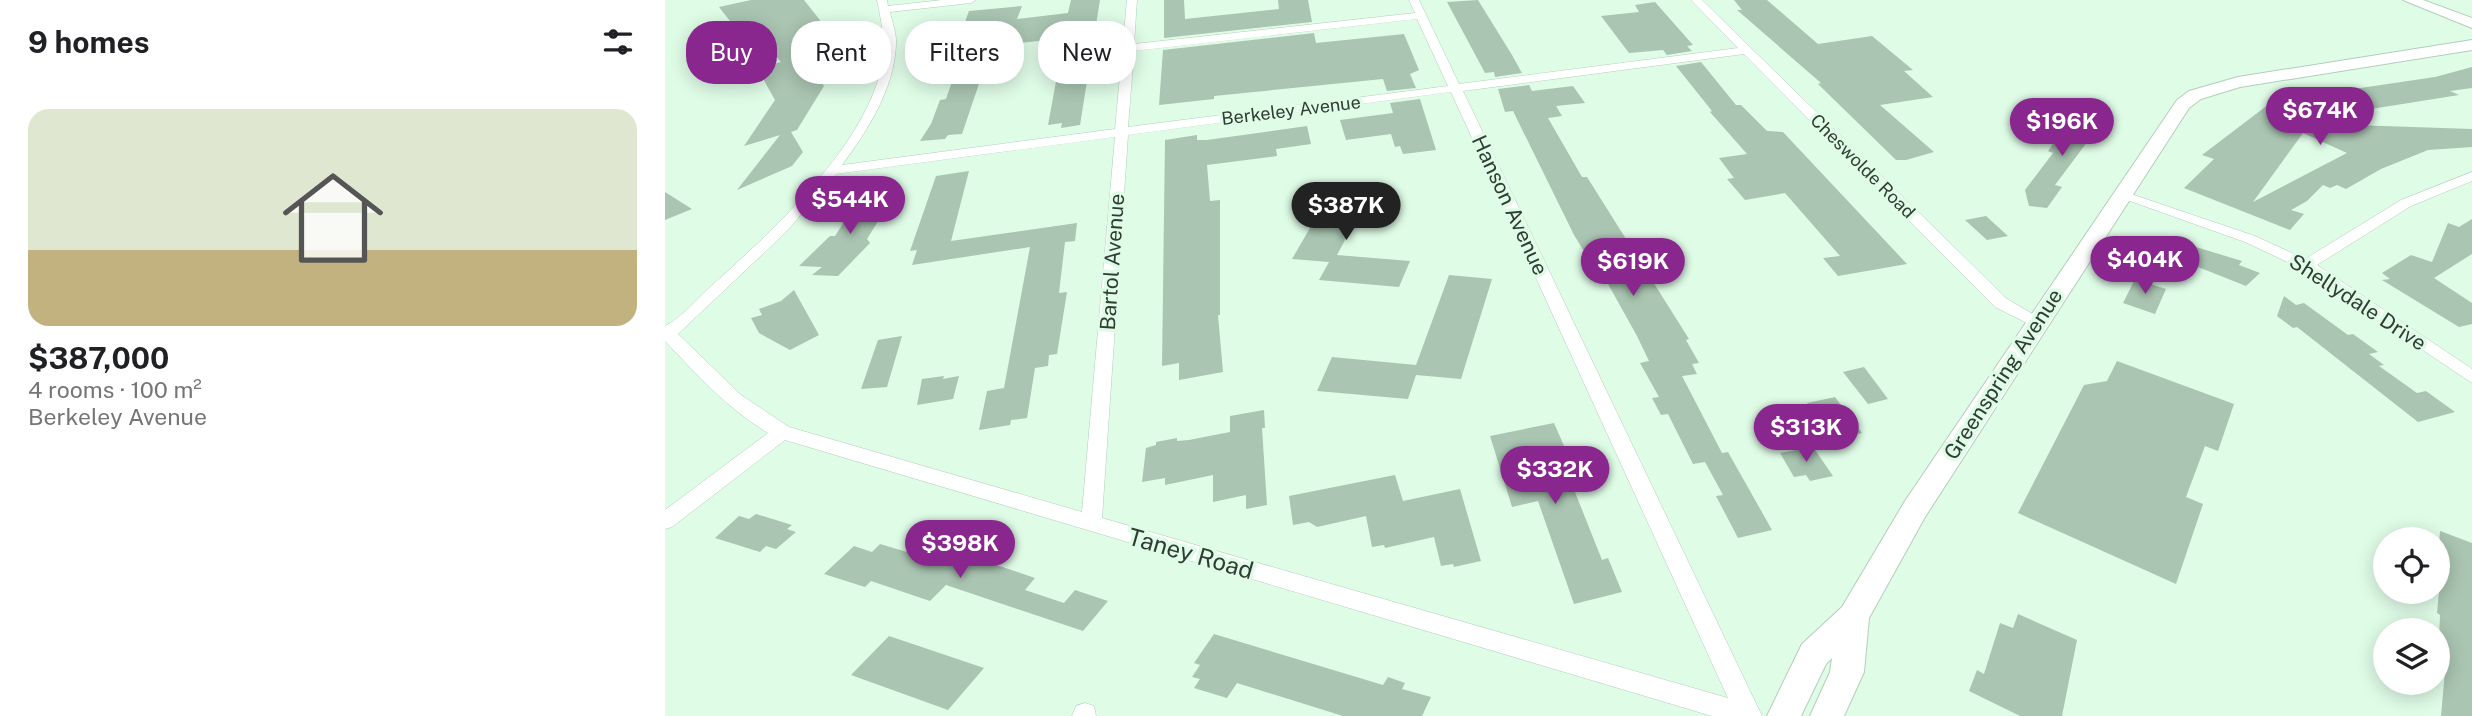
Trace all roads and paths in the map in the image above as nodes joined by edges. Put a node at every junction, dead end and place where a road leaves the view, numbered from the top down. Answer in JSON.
{"nodes":[{"id":1,"x":971,"y":0,"type":"edge"},
{"id":2,"x":1132,"y":0,"type":"edge"},
{"id":3,"x":1696,"y":0,"type":"edge"},
{"id":4,"x":2410,"y":0,"type":"edge"},
{"id":5,"x":885,"y":4,"type":"edge"},
{"id":6,"x":1417,"y":7,"type":"edge"},
{"id":7,"x":1130,"y":21,"type":"edge"},
{"id":8,"x":2472,"y":23,"type":"edge"},
{"id":9,"x":2471,"y":46,"type":"edge"},
{"id":10,"x":1136,"y":47,"type":"edge"},
{"id":11,"x":1747,"y":50,"type":"junction"},
{"id":12,"x":1125,"y":84,"type":"edge"},
{"id":13,"x":1455,"y":88,"type":"junction"},
{"id":14,"x":1122,"y":132,"type":"junction"},
{"id":15,"x":835,"y":170,"type":"junction"},
{"id":16,"x":2472,"y":176,"type":"edge"},
{"id":17,"x":2120,"y":195,"type":"junction"},
{"id":18,"x":2306,"y":265,"type":"junction"},
{"id":19,"x":2037,"y":321,"type":"junction"},
{"id":20,"x":666,"y":333,"type":"edge"},
{"id":21,"x":2472,"y":377,"type":"edge"},
{"id":22,"x":782,"y":432,"type":"junction"},
{"id":23,"x":665,"y":521,"type":"edge"},
{"id":24,"x":1091,"y":524,"type":"junction"},
{"id":25,"x":1853,"y":617,"type":"junction"},
{"id":26,"x":1749,"y":715,"type":"edge"},
{"id":27,"x":1784,"y":716,"type":"edge"},
{"id":28,"x":1828,"y":716,"type":"edge"}],
"edges":[{"from":1,"to":5,"type":"street"},
{"from":2,"to":7,"type":"street","name":"Bartol Avenue"},
{"from":3,"to":11,"type":"street","name":"Cheswolde Road"},
{"from":4,"to":8,"type":"main road"},
{"from":5,"to":15,"type":"street"},
{"from":6,"to":10,"type":"street"},
{"from":6,"to":13,"type":"street","name":"Hanson Avenue"},
{"from":9,"to":17,"type":"main road","name":"Greenspring Avenue"},
{"from":11,"to":13,"type":"street","name":"Berkeley Avenue"},
{"from":11,"to":19,"type":"street","name":"Cheswolde Road"},
{"from":12,"to":14,"type":"street","name":"Bartol Avenue"},
{"from":13,"to":14,"type":"street","name":"Berkeley Avenue"},
{"from":13,"to":26,"type":"street","name":"Hanson Avenue"},
{"from":14,"to":15,"type":"street","name":"Berkeley Avenue"},
{"from":14,"to":24,"type":"street","name":"Bartol Avenue"},
{"from":15,"to":20,"type":"street"},
{"from":16,"to":18,"type":"street"},
{"from":17,"to":18,"type":"street","name":"Shellydale Drive"},
{"from":17,"to":19,"type":"main road","name":"Greenspring Avenue"},
{"from":18,"to":21,"type":"street","name":"Shellydale Drive"},
{"from":19,"to":25,"type":"main road","name":"Greenspring Avenue"},
{"from":20,"to":22,"type":"street","name":"Taney Road"},
{"from":22,"to":23,"type":"street"},
{"from":22,"to":24,"type":"street","name":"Taney Road"},
{"from":24,"to":26,"type":"street","name":"Taney Road"},
{"from":25,"to":27,"type":"main road","name":"Greenspring Avenue"},
{"from":25,"to":28,"type":"main road","name":"Greenspring Avenue"}]}
